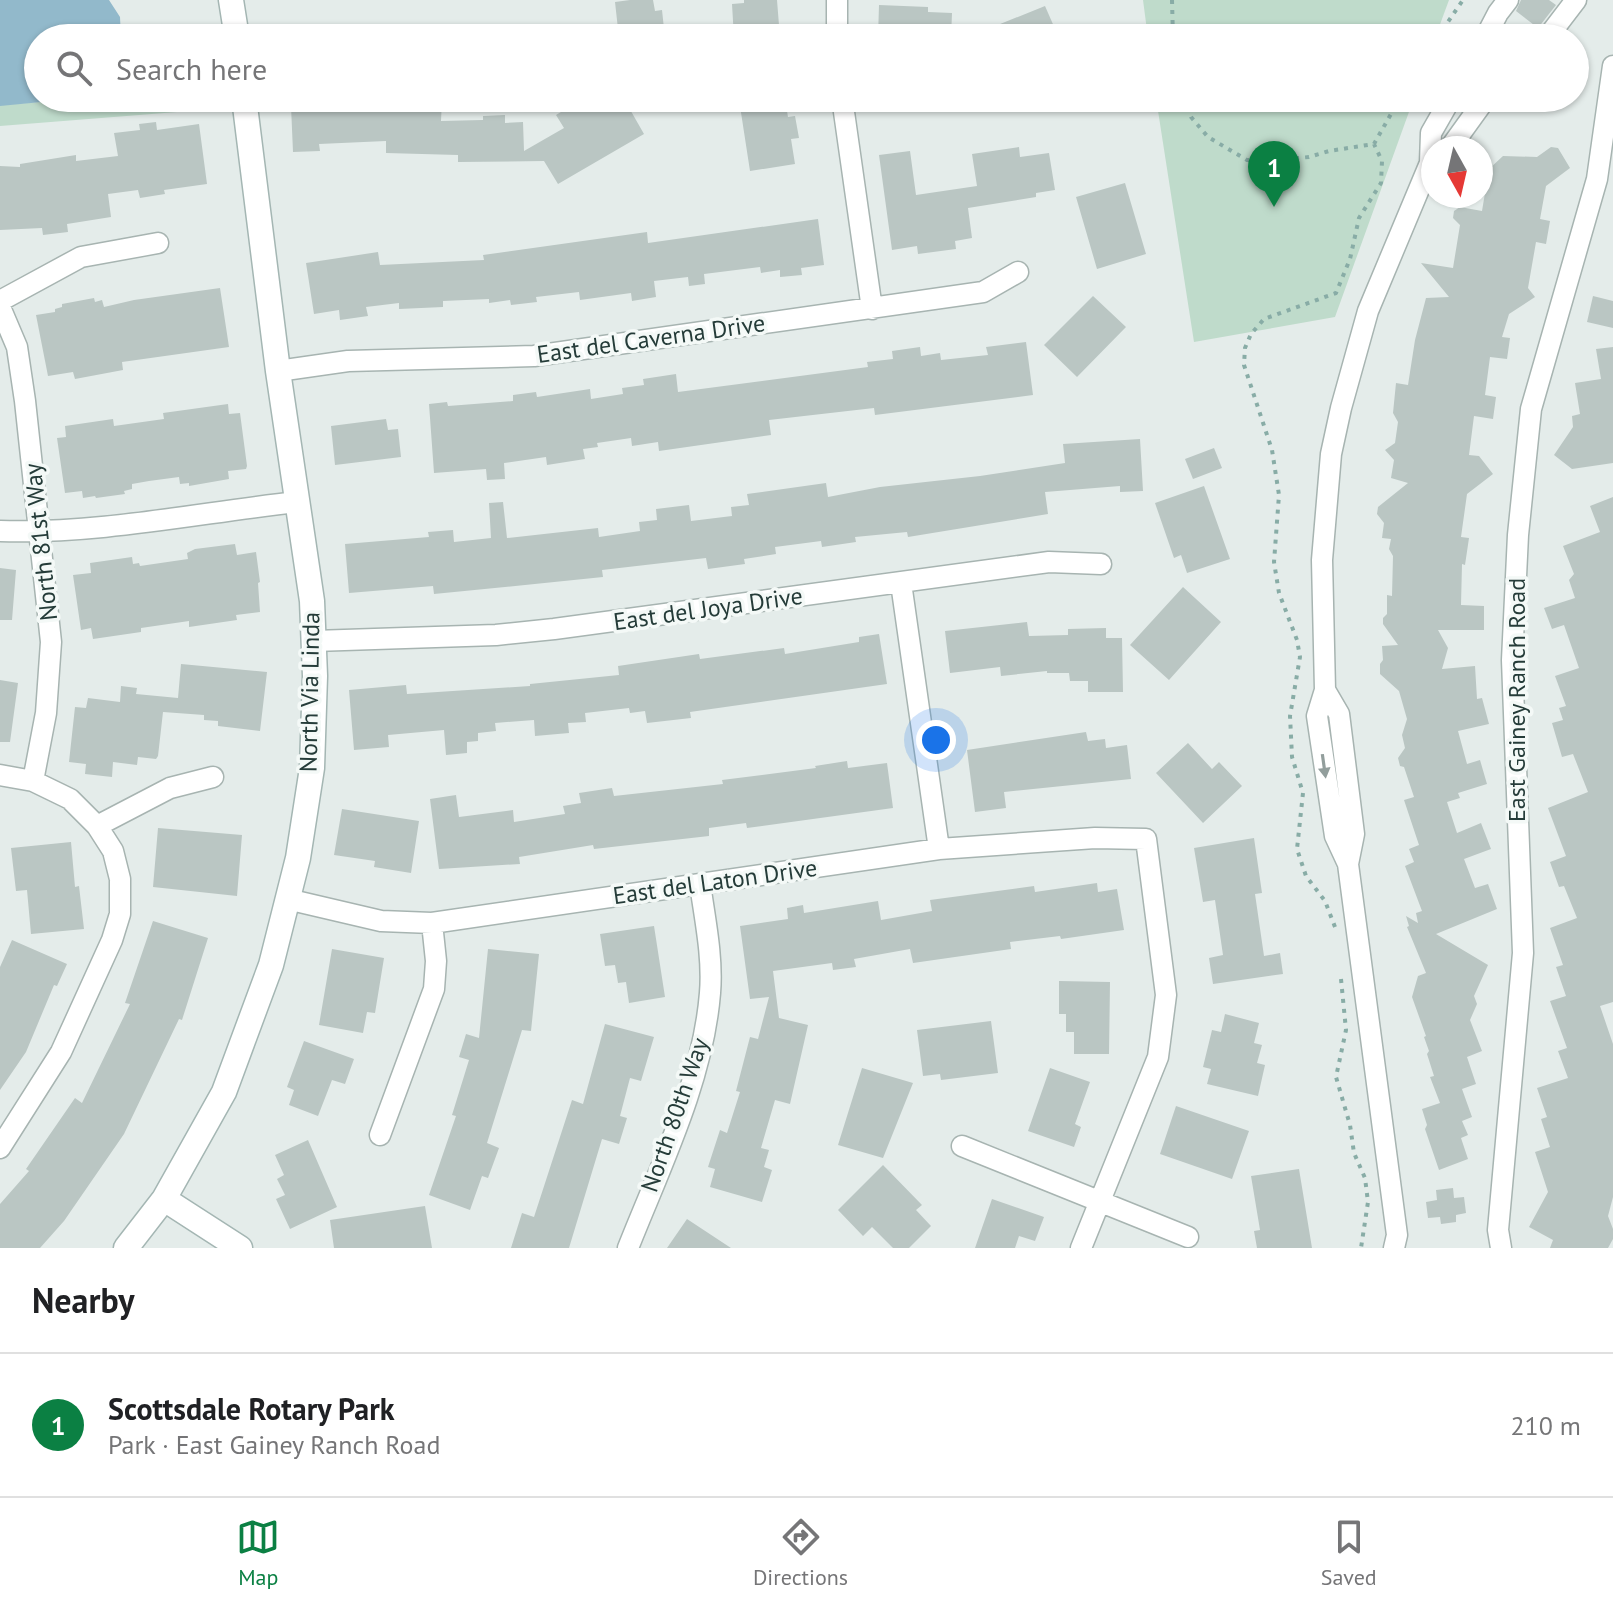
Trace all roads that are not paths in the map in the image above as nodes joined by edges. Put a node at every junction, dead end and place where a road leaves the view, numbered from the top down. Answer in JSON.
{"nodes":[{"id":1,"x":231,"y":0,"type":"edge"},
{"id":2,"x":837,"y":0,"type":"edge"},
{"id":3,"x":1508,"y":0,"type":"edge"},
{"id":4,"x":1576,"y":0,"type":"edge"},
{"id":5,"x":235,"y":24,"type":"edge"},
{"id":6,"x":837,"y":24,"type":"edge"},
{"id":7,"x":1496,"y":24,"type":"edge"},
{"id":8,"x":1558,"y":24,"type":"edge"},
{"id":9,"x":1613,"y":66,"type":"edge"},
{"id":10,"x":246,"y":112,"type":"edge"},
{"id":11,"x":844,"y":112,"type":"edge"},
{"id":12,"x":1443,"y":112,"type":"edge"},
{"id":13,"x":1476,"y":112,"type":"edge"},
{"id":14,"x":1431,"y":136,"type":"edge"},
{"id":15,"x":1459,"y":136,"type":"edge"},
{"id":16,"x":1421,"y":186,"type":"edge"},
{"id":17,"x":158,"y":243,"type":"dead end"},
{"id":18,"x":1018,"y":272,"type":"dead end"},
{"id":19,"x":0,"y":304,"type":"edge"},
{"id":20,"x":872,"y":309,"type":"junction"},
{"id":21,"x":278,"y":371,"type":"junction"},
{"id":22,"x":297,"y":502,"type":"junction"},
{"id":23,"x":0,"y":531,"type":"edge"},
{"id":24,"x":40,"y":532,"type":"junction"},
{"id":25,"x":1101,"y":564,"type":"dead end"},
{"id":26,"x":901,"y":583,"type":"junction"},
{"id":27,"x":314,"y":641,"type":"junction"},
{"id":28,"x":0,"y":775,"type":"edge"},
{"id":29,"x":213,"y":777,"type":"dead end"},
{"id":30,"x":33,"y":781,"type":"junction"},
{"id":31,"x":97,"y":826,"type":"junction"},
{"id":32,"x":939,"y":849,"type":"junction"},
{"id":33,"x":700,"y":884,"type":"junction"},
{"id":34,"x":287,"y":899,"type":"junction"},
{"id":35,"x":432,"y":923,"type":"junction"},
{"id":36,"x":380,"y":1135,"type":"dead end"},
{"id":37,"x":962,"y":1146,"type":"dead end"},
{"id":38,"x":0,"y":1148,"type":"edge"},
{"id":39,"x":164,"y":1199,"type":"junction"},
{"id":40,"x":1101,"y":1201,"type":"junction"},
{"id":41,"x":1188,"y":1237,"type":"dead end"},
{"id":42,"x":1398,"y":1244,"type":"edge"},
{"id":43,"x":126,"y":1248,"type":"edge"},
{"id":44,"x":240,"y":1248,"type":"edge"},
{"id":45,"x":628,"y":1248,"type":"edge"},
{"id":46,"x":1081,"y":1248,"type":"edge"},
{"id":47,"x":1501,"y":1248,"type":"edge"}],
"edges":[{"from":1,"to":5,"type":"street"},
{"from":2,"to":6,"type":"street"},
{"from":3,"to":7,"type":"street"},
{"from":4,"to":8,"type":"street"},
{"from":9,"to":47,"type":"street","name":"East Gainey Ranch Road"},
{"from":10,"to":21,"type":"street","name":"North Via Linda"},
{"from":11,"to":20,"type":"street"},
{"from":12,"to":14,"type":"street"},
{"from":13,"to":15,"type":"street"},
{"from":16,"to":42,"type":"street"},
{"from":17,"to":19,"type":"street","name":"North 81st Way"},
{"from":18,"to":20,"type":"street","name":"East del Caverna Drive"},
{"from":19,"to":24,"type":"street","name":"North 81st Way"},
{"from":20,"to":21,"type":"street","name":"East del Caverna Drive"},
{"from":21,"to":22,"type":"street","name":"North Via Linda"},
{"from":22,"to":24,"type":"street"},
{"from":22,"to":27,"type":"street","name":"North Via Linda"},
{"from":23,"to":24,"type":"street"},
{"from":24,"to":30,"type":"street","name":"North 81st Way"},
{"from":25,"to":26,"type":"street","name":"East del Joya Drive"},
{"from":26,"to":27,"type":"street","name":"East del Joya Drive"},
{"from":26,"to":32,"type":"street"},
{"from":27,"to":34,"type":"street","name":"North Via Linda"},
{"from":28,"to":30,"type":"street"},
{"from":29,"to":31,"type":"street"},
{"from":30,"to":31,"type":"street"},
{"from":31,"to":38,"type":"street"},
{"from":32,"to":33,"type":"street","name":"East del Laton Drive"},
{"from":32,"to":40,"type":"street","name":"East del Laton Drive"},
{"from":33,"to":35,"type":"street","name":"East del Laton Drive"},
{"from":33,"to":45,"type":"street","name":"North 80th Way"},
{"from":34,"to":35,"type":"street","name":"East del Laton Drive"},
{"from":34,"to":39,"type":"street","name":"North Via Linda"},
{"from":35,"to":36,"type":"street"},
{"from":37,"to":40,"type":"street"},
{"from":39,"to":43,"type":"street","name":"North Via Linda"},
{"from":39,"to":44,"type":"street"},
{"from":40,"to":41,"type":"street"},
{"from":40,"to":46,"type":"street"}]}
